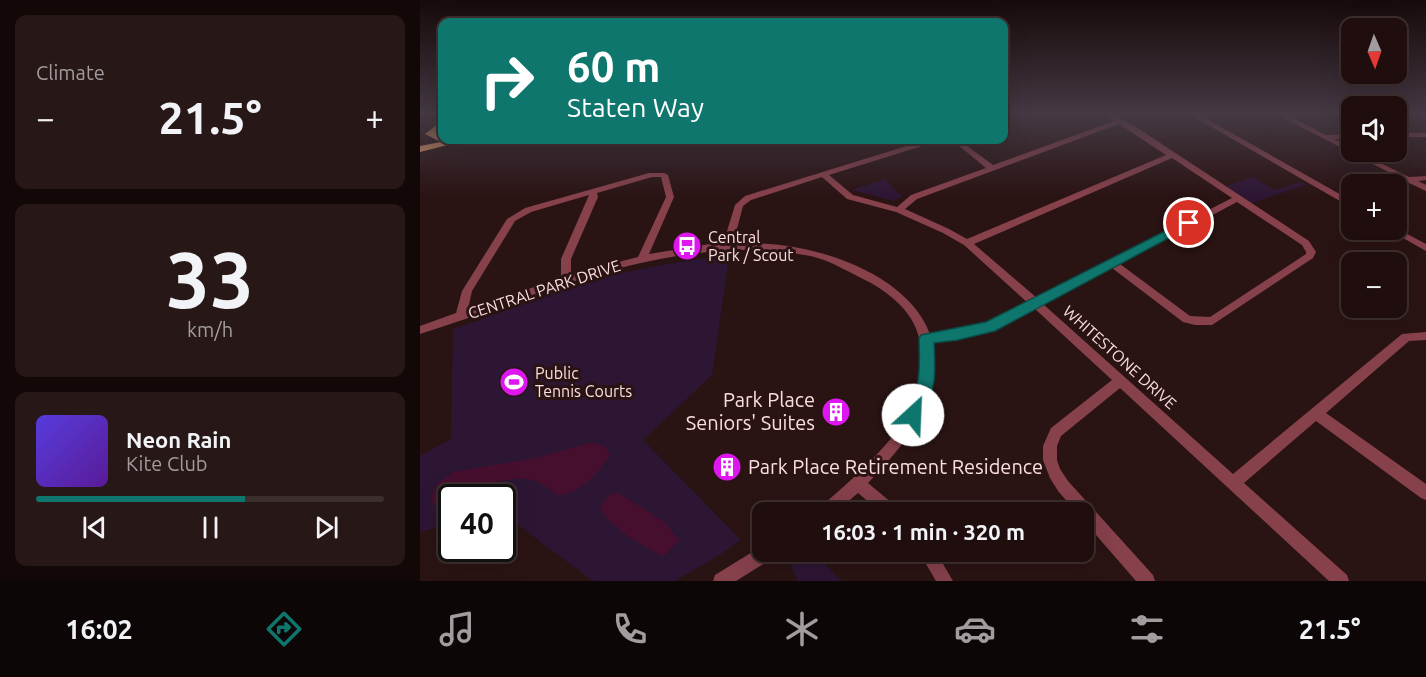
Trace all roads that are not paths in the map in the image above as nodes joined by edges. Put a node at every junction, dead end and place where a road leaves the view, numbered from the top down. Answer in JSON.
{"nodes":[{"id":1,"x":1065,"y":141,"type":"edge"},
{"id":2,"x":1151,"y":141,"type":"edge"},
{"id":3,"x":1239,"y":141,"type":"edge"},
{"id":4,"x":443,"y":144,"type":"edge"},
{"id":5,"x":920,"y":144,"type":"edge"},
{"id":6,"x":960,"y":144,"type":"edge"},
{"id":7,"x":420,"y":150,"type":"edge"},
{"id":8,"x":1172,"y":155,"type":"junction"},
{"id":9,"x":1374,"y":162,"type":"edge"},
{"id":10,"x":991,"y":168,"type":"junction"},
{"id":11,"x":1399,"y":174,"type":"edge"},
{"id":12,"x":824,"y":175,"type":"junction"},
{"id":13,"x":1407,"y":178,"type":"joint"},
{"id":14,"x":1426,"y":178,"type":"edge"},
{"id":15,"x":1426,"y":188,"type":"edge"},
{"id":16,"x":594,"y":192,"type":"junction"},
{"id":17,"x":1341,"y":196,"type":"edge"},
{"id":18,"x":1337,"y":197,"type":"junction"},
{"id":19,"x":1238,"y":198,"type":"junction"},
{"id":20,"x":1341,"y":199,"type":"edge"},
{"id":21,"x":899,"y":210,"type":"junction"},
{"id":22,"x":1407,"y":237,"type":"edge"},
{"id":23,"x":967,"y":243,"type":"junction"},
{"id":24,"x":728,"y":247,"type":"junction"},
{"id":25,"x":1426,"y":248,"type":"edge"},
{"id":26,"x":642,"y":259,"type":"junction"},
{"id":27,"x":1112,"y":263,"type":"junction"},
{"id":28,"x":567,"y":278,"type":"junction"},
{"id":29,"x":1035,"y":302,"type":"junction"},
{"id":30,"x":461,"y":316,"type":"junction"},
{"id":31,"x":420,"y":330,"type":"edge"},
{"id":32,"x":1426,"y":336,"type":"edge"},
{"id":33,"x":926,"y":339,"type":"junction"},
{"id":34,"x":1121,"y":380,"type":"junction"},
{"id":35,"x":1316,"y":412,"type":"junction"},
{"id":36,"x":857,"y":483,"type":"junction"},
{"id":37,"x":1233,"y":483,"type":"junction"},
{"id":38,"x":1426,"y":493,"type":"edge"},
{"id":39,"x":836,"y":502,"type":"edge"},
{"id":40,"x":880,"y":502,"type":"edge"},
{"id":41,"x":752,"y":561,"type":"edge"},
{"id":42,"x":933,"y":562,"type":"edge"},
{"id":43,"x":721,"y":581,"type":"edge"},
{"id":44,"x":945,"y":581,"type":"edge"},
{"id":45,"x":1147,"y":581,"type":"edge"},
{"id":46,"x":1341,"y":581,"type":"edge"}],
"edges":[{"from":1,"to":10,"type":"street"},
{"from":2,"to":8,"type":"street"},
{"from":3,"to":18,"type":"street"},
{"from":4,"to":7,"type":"main road"},
{"from":5,"to":12,"type":"street"},
{"from":6,"to":10,"type":"street"},
{"from":8,"to":19,"type":"street"},
{"from":8,"to":23,"type":"street"},
{"from":9,"to":11,"type":"street"},
{"from":10,"to":21,"type":"street"},
{"from":12,"to":21,"type":"street","name":"WHITESTONE DRIVE"},
{"from":12,"to":24,"type":"street"},
{"from":13,"to":14,"type":"street"},
{"from":13,"to":15,"type":"street"},
{"from":16,"to":26,"type":"street"},
{"from":16,"to":28,"type":"street"},
{"from":16,"to":30,"type":"street"},
{"from":17,"to":18,"type":"street"},
{"from":18,"to":20,"type":"street"},
{"from":19,"to":27,"type":"street"},
{"from":19,"to":27,"type":"street"},
{"from":21,"to":23,"type":"street","name":"WHITESTONE DRIVE"},
{"from":22,"to":25,"type":"street"},
{"from":23,"to":29,"type":"street","name":"WHITESTONE DRIVE"},
{"from":24,"to":26,"type":"street","name":"CENTRAL PARK DRIVE"},
{"from":24,"to":33,"type":"street","name":"CENTRAL PARK DRIVE"},
{"from":26,"to":28,"type":"street","name":"CENTRAL PARK DRIVE"},
{"from":27,"to":29,"type":"street"},
{"from":28,"to":30,"type":"street","name":"CENTRAL PARK DRIVE"},
{"from":29,"to":33,"type":"street"},
{"from":29,"to":34,"type":"street","name":"WHITESTONE DRIVE"},
{"from":30,"to":31,"type":"street","name":"CENTRAL PARK DRIVE"},
{"from":32,"to":35,"type":"street"},
{"from":33,"to":36,"type":"street","name":"CENTRAL PARK DRIVE"},
{"from":34,"to":37,"type":"street","name":"WHITESTONE DRIVE"},
{"from":34,"to":45,"type":"street"},
{"from":35,"to":37,"type":"street"},
{"from":35,"to":38,"type":"street"},
{"from":36,"to":39,"type":"street","name":"CENTRAL PARK DRIVE"},
{"from":36,"to":40,"type":"street"},
{"from":37,"to":46,"type":"street","name":"WHITESTONE DRIVE"},
{"from":41,"to":43,"type":"street"},
{"from":42,"to":44,"type":"street"}]}
